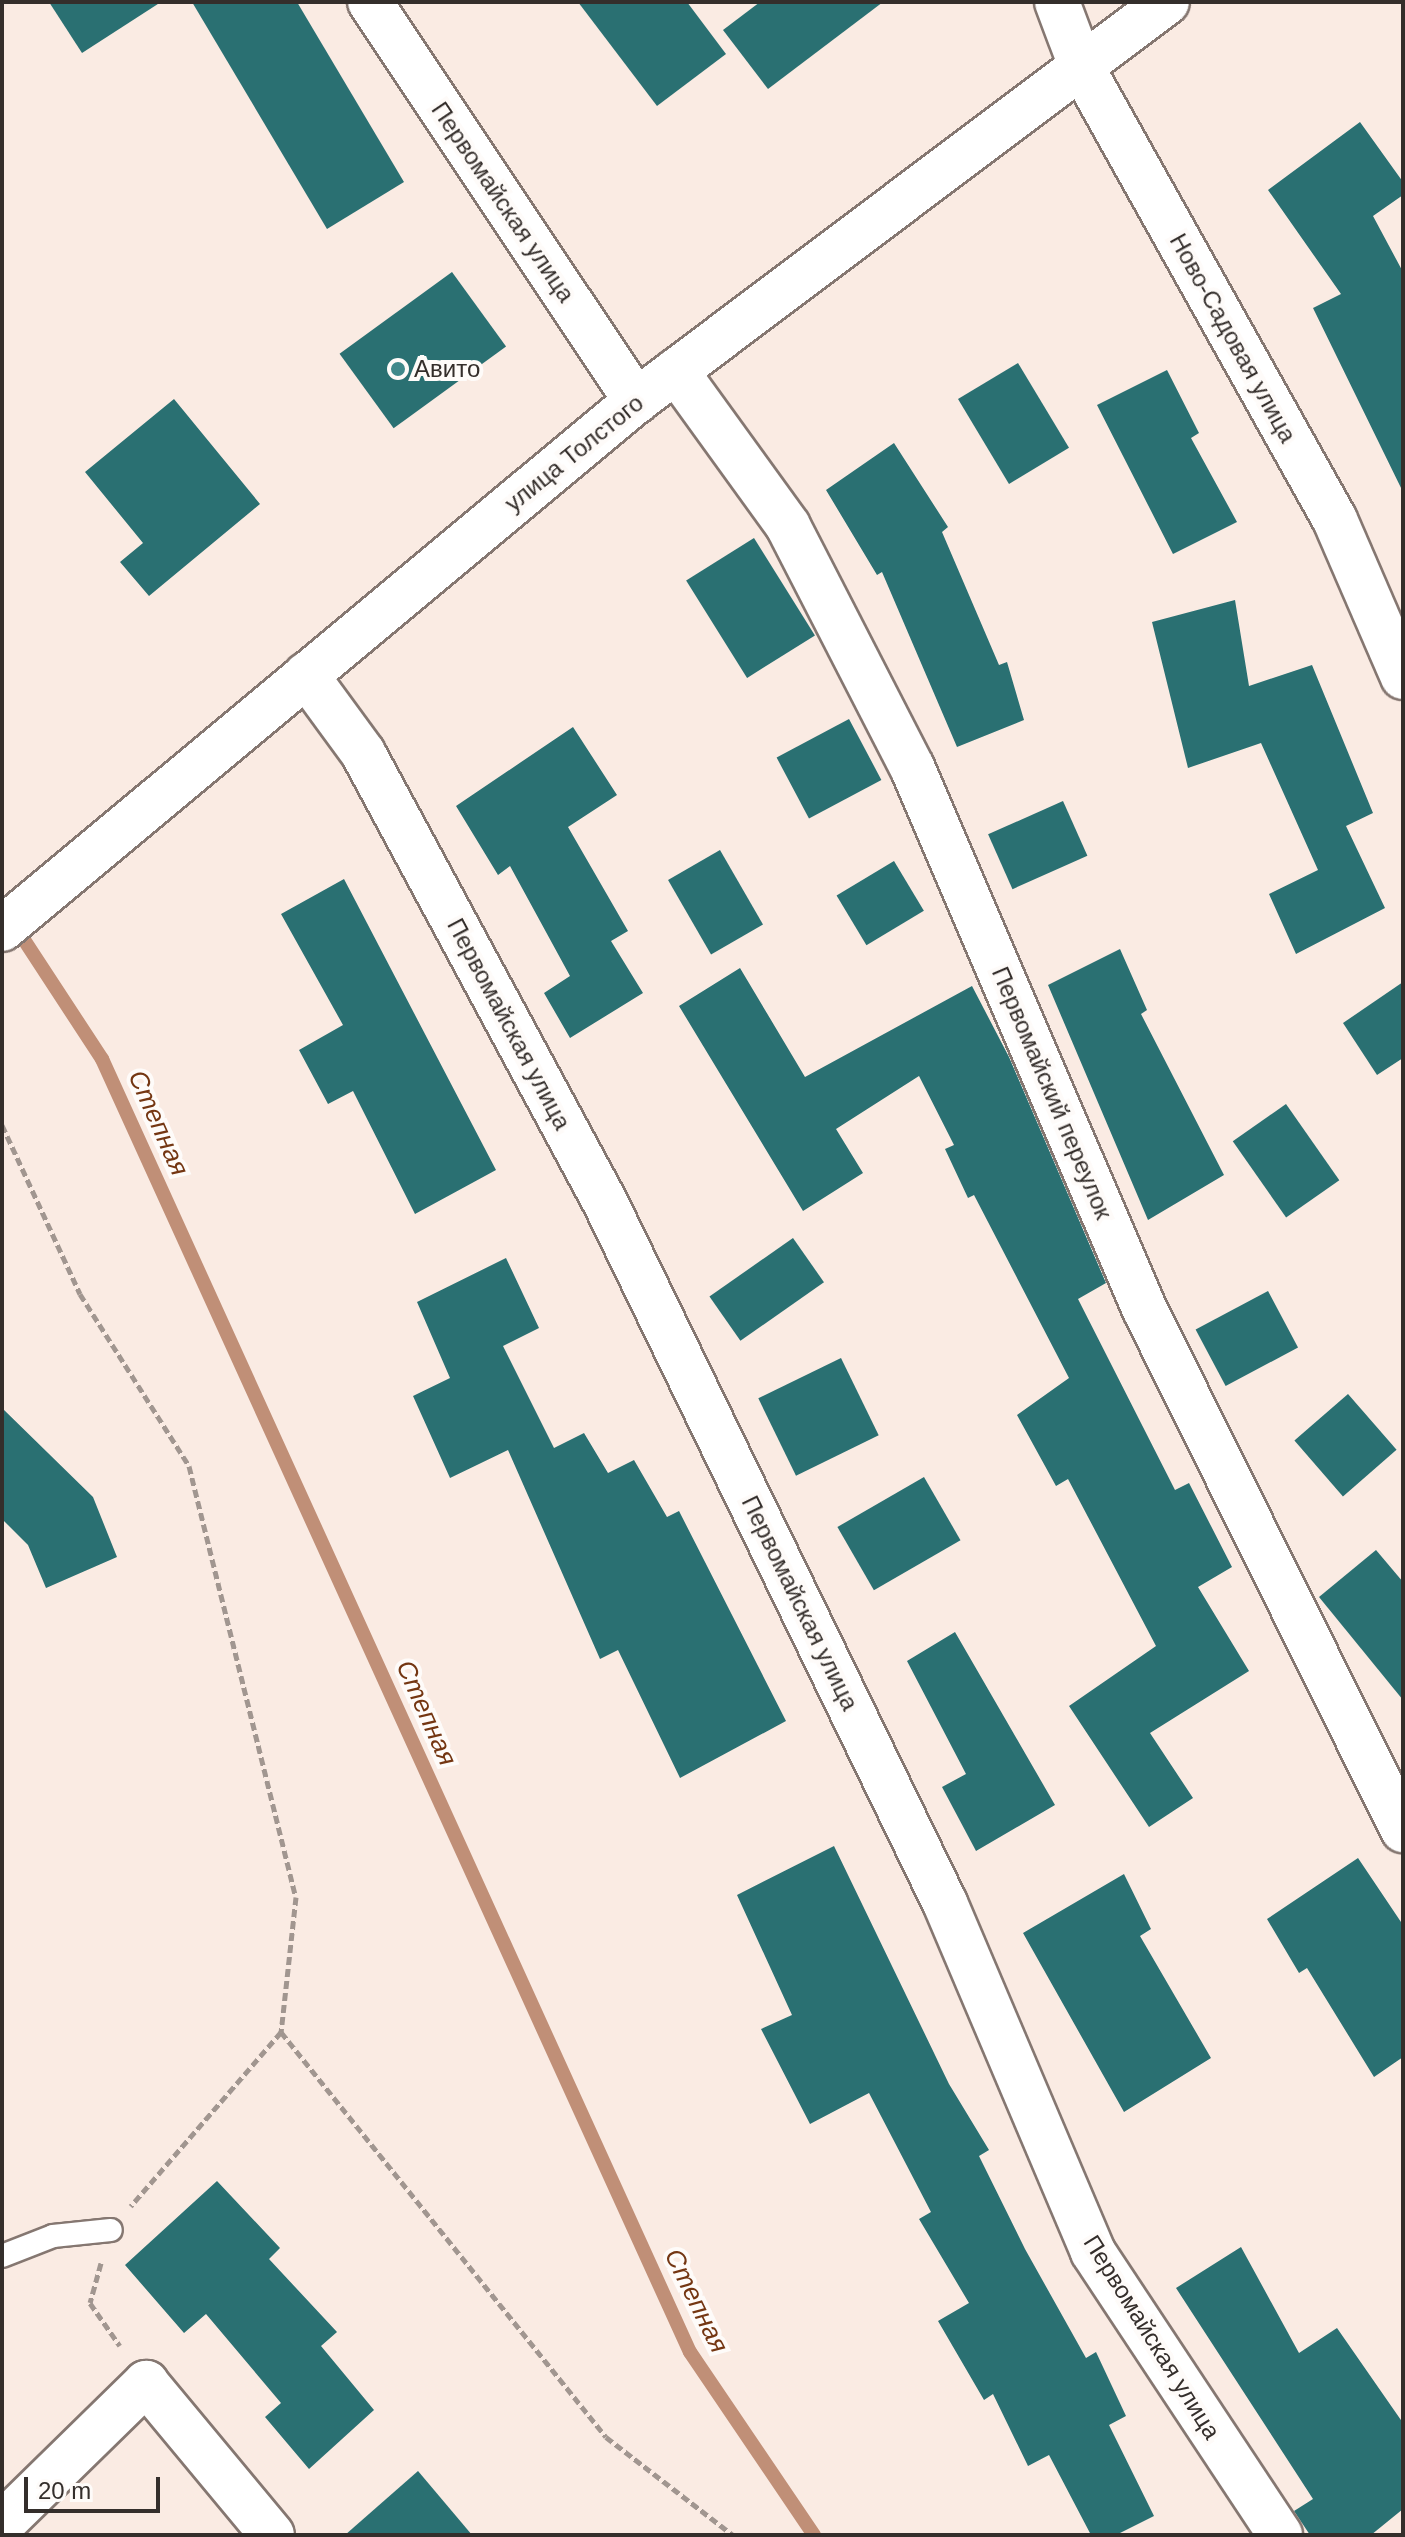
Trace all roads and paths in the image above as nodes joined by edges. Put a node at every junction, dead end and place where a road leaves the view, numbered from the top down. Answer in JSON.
{"nodes":[{"id":1,"x":370,"y":2,"type":"edge"},
{"id":2,"x":1057,"y":2,"type":"edge"},
{"id":3,"x":1167,"y":2,"type":"edge"},
{"id":4,"x":1081,"y":66,"type":"junction"},
{"id":5,"x":676,"y":371,"type":"junction"},
{"id":6,"x":636,"y":401,"type":"junction"},
{"id":7,"x":306,"y":675,"type":"junction"},
{"id":8,"x":1403,"y":677,"type":"edge"},
{"id":9,"x":2,"y":929,"type":"edge"},
{"id":10,"x":2,"y":1125,"type":"edge"},
{"id":11,"x":1403,"y":1830,"type":"edge"},
{"id":12,"x":281,"y":2032,"type":"junction"},
{"id":13,"x":111,"y":2230,"type":"junction"},
{"id":14,"x":2,"y":2256,"type":"edge"},
{"id":15,"x":146,"y":2383,"type":"junction"},
{"id":16,"x":2,"y":2524,"type":"edge"},
{"id":17,"x":272,"y":2535,"type":"edge"},
{"id":18,"x":733,"y":2535,"type":"edge"},
{"id":19,"x":1280,"y":2535,"type":"edge"}],
"edges":[{"from":1,"to":6,"type":"street","name":"Первомайская улица"},
{"from":2,"to":4,"type":"street","name":"Ново-Садовая улица"},
{"from":3,"to":4,"type":"street","name":"улица Толстого"},
{"from":4,"to":5,"type":"street","name":"улица Толстого"},
{"from":4,"to":8,"type":"street","name":"Ново-Садовая улица"},
{"from":5,"to":6,"type":"street","name":"улица Толстого"},
{"from":5,"to":11,"type":"street","name":"Первомайский переулок"},
{"from":6,"to":7,"type":"street","name":"улица Толстого"},
{"from":7,"to":9,"type":"street","name":"улица Толстого"},
{"from":7,"to":19,"type":"street","name":"Первомайская улица"},
{"from":10,"to":12,"type":"path"},
{"from":12,"to":13,"type":"path"},
{"from":12,"to":18,"type":"path"},
{"from":13,"to":14,"type":"lane"},
{"from":13,"to":15,"type":"path"},
{"from":15,"to":16,"type":"street"},
{"from":15,"to":17,"type":"street"}]}
